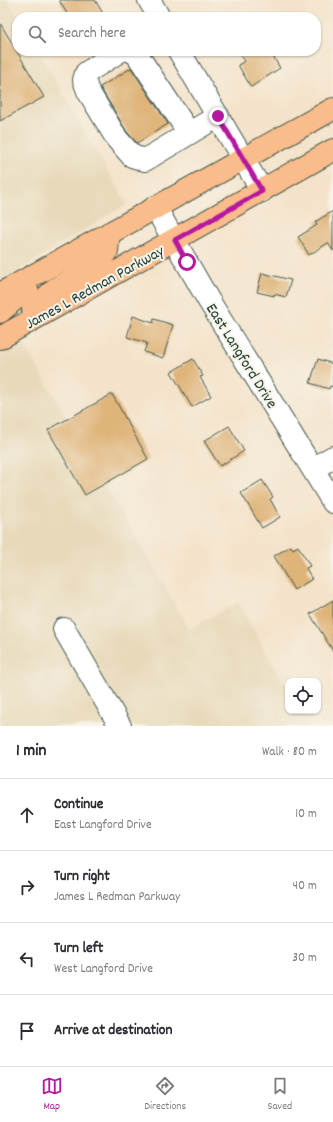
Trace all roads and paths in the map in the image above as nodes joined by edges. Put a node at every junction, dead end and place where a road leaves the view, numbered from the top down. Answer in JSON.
{"nodes":[{"id":1,"x":149,"y":0,"type":"edge"},
{"id":2,"x":156,"y":12,"type":"edge"},
{"id":3,"x":112,"y":56,"type":"edge"},
{"id":4,"x":138,"y":56,"type":"edge"},
{"id":5,"x":182,"y":56,"type":"edge"},
{"id":6,"x":333,"y":109,"type":"edge"},
{"id":7,"x":218,"y":116,"type":"junction"},
{"id":8,"x":189,"y":133,"type":"junction"},
{"id":9,"x":333,"y":150,"type":"edge"},
{"id":10,"x":243,"y":158,"type":"junction"},
{"id":11,"x":262,"y":191,"type":"junction"},
{"id":12,"x":155,"y":207,"type":"junction"},
{"id":13,"x":109,"y":233,"type":"junction"},
{"id":14,"x":175,"y":240,"type":"junction"},
{"id":15,"x":60,"y":261,"type":"junction"},
{"id":16,"x":0,"y":294,"type":"edge"},
{"id":17,"x":0,"y":312,"type":"edge"},
{"id":18,"x":5,"y":335,"type":"edge"},
{"id":19,"x":333,"y":458,"type":"edge"},
{"id":20,"x":313,"y":469,"type":"junction"},
{"id":21,"x":333,"y":502,"type":"edge"},
{"id":22,"x":64,"y":629,"type":"dead end"},
{"id":23,"x":120,"y":726,"type":"edge"}],
"edges":[{"from":1,"to":2,"type":"street"},
{"from":3,"to":8,"type":"street"},
{"from":4,"to":8,"type":"street"},
{"from":5,"to":7,"type":"street"},
{"from":6,"to":10,"type":"main road"},
{"from":7,"to":8,"type":"street"},
{"from":7,"to":10,"type":"street"},
{"from":9,"to":11,"type":"main road","name":"James L Redman Parkway"},
{"from":10,"to":11,"type":"street"},
{"from":10,"to":12,"type":"main road"},
{"from":11,"to":14,"type":"main road","name":"James L Redman Parkway"},
{"from":12,"to":13,"type":"main road"},
{"from":12,"to":14,"type":"street","name":"East Langford Drive"},
{"from":13,"to":15,"type":"main road"},
{"from":13,"to":18,"type":"main road"},
{"from":14,"to":18,"type":"main road","name":"James L Redman Parkway"},
{"from":14,"to":20,"type":"street","name":"East Langford Drive"},
{"from":15,"to":16,"type":"main road"},
{"from":15,"to":17,"type":"main road"},
{"from":19,"to":20,"type":"street"},
{"from":20,"to":21,"type":"street","name":"East Langford Drive"},
{"from":22,"to":23,"type":"street"}]}
